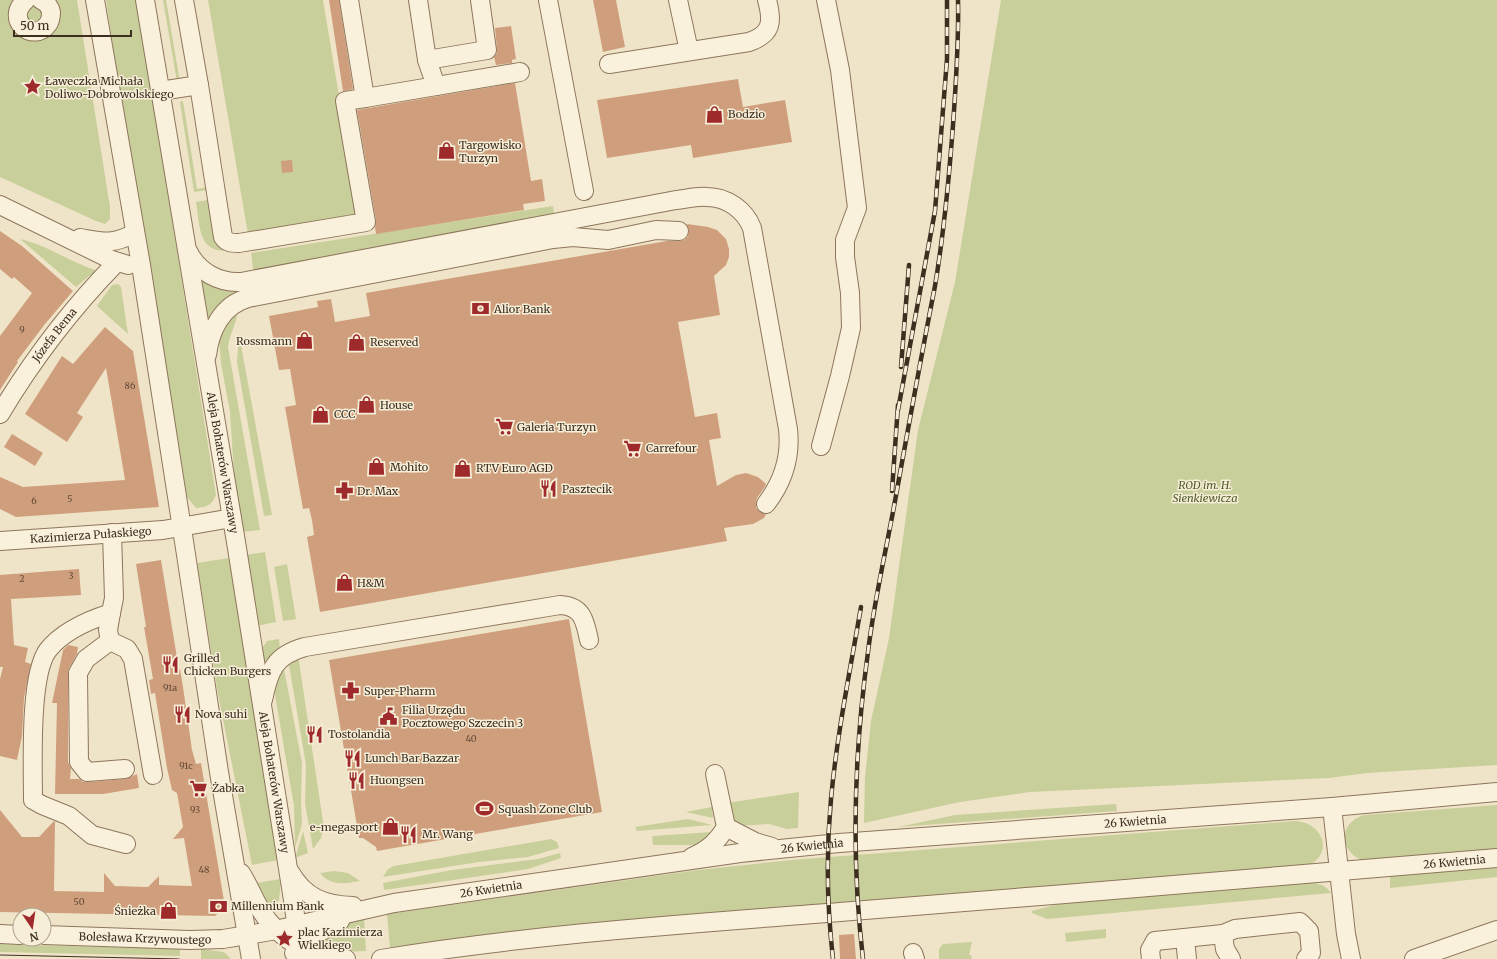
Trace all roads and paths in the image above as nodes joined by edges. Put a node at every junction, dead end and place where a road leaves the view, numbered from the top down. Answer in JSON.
{"nodes":[{"id":1,"x":26,"y":0,"type":"edge"},
{"id":2,"x":42,"y":0,"type":"edge"},
{"id":3,"x":95,"y":0,"type":"edge"},
{"id":4,"x":145,"y":0,"type":"edge"},
{"id":5,"x":184,"y":0,"type":"edge"},
{"id":6,"x":349,"y":0,"type":"edge"},
{"id":7,"x":418,"y":0,"type":"edge"},
{"id":8,"x":480,"y":0,"type":"edge"},
{"id":9,"x":548,"y":0,"type":"edge"},
{"id":10,"x":678,"y":0,"type":"edge"},
{"id":11,"x":767,"y":0,"type":"edge"},
{"id":12,"x":826,"y":0,"type":"edge"},
{"id":13,"x":688,"y":51,"type":"junction"},
{"id":14,"x":427,"y":60,"type":"junction"},
{"id":15,"x":609,"y":64,"type":"dead end"},
{"id":16,"x":520,"y":72,"type":"dead end"},
{"id":17,"x":199,"y":85,"type":"junction"},
{"id":18,"x":436,"y":86,"type":"junction"},
{"id":19,"x":160,"y":91,"type":"junction"},
{"id":20,"x":364,"y":98,"type":"junction"},
{"id":21,"x":584,"y":191,"type":"dead end"},
{"id":22,"x":0,"y":205,"type":"edge"},
{"id":23,"x":679,"y":231,"type":"dead end"},
{"id":24,"x":135,"y":233,"type":"junction"},
{"id":25,"x":65,"y":236,"type":"junction"},
{"id":26,"x":186,"y":243,"type":"junction"},
{"id":27,"x":117,"y":262,"type":"junction"},
{"id":28,"x":141,"y":265,"type":"junction"},
{"id":29,"x":206,"y":366,"type":"junction"},
{"id":30,"x":0,"y":414,"type":"edge"},
{"id":31,"x":821,"y":446,"type":"dead end"},
{"id":32,"x":766,"y":504,"type":"dead end"},
{"id":33,"x":232,"y":518,"type":"junction"},
{"id":34,"x":182,"y":526,"type":"junction"},
{"id":35,"x":112,"y":533,"type":"junction"},
{"id":36,"x":0,"y":541,"type":"edge"},
{"id":37,"x":111,"y":613,"type":"junction"},
{"id":38,"x":589,"y":640,"type":"dead end"},
{"id":39,"x":110,"y":641,"type":"junction"},
{"id":40,"x":262,"y":708,"type":"junction"},
{"id":41,"x":125,"y":769,"type":"dead end"},
{"id":42,"x":715,"y":774,"type":"dead end"},
{"id":43,"x":153,"y":775,"type":"dead end"},
{"id":44,"x":1497,"y":792,"type":"edge"},
{"id":45,"x":1332,"y":807,"type":"junction"},
{"id":46,"x":726,"y":827,"type":"junction"},
{"id":47,"x":126,"y":844,"type":"dead end"},
{"id":48,"x":788,"y":848,"type":"junction"},
{"id":49,"x":1497,"y":858,"type":"edge"},
{"id":50,"x":676,"y":862,"type":"junction"},
{"id":51,"x":288,"y":868,"type":"junction"},
{"id":52,"x":235,"y":869,"type":"junction"},
{"id":53,"x":1340,"y":872,"type":"junction"},
{"id":54,"x":366,"y":909,"type":"junction"},
{"id":55,"x":297,"y":925,"type":"junction"},
{"id":56,"x":275,"y":930,"type":"junction"},
{"id":57,"x":1497,"y":930,"type":"edge"},
{"id":58,"x":0,"y":934,"type":"edge"},
{"id":59,"x":1223,"y":934,"type":"junction"},
{"id":60,"x":12,"y":935,"type":"edge"},
{"id":61,"x":52,"y":936,"type":"edge"},
{"id":62,"x":246,"y":936,"type":"junction"},
{"id":63,"x":1185,"y":938,"type":"junction"},
{"id":64,"x":190,"y":940,"type":"junction"},
{"id":65,"x":1447,"y":953,"type":"edge"},
{"id":66,"x":444,"y":954,"type":"edge"},
{"id":67,"x":296,"y":955,"type":"edge"},
{"id":68,"x":251,"y":959,"type":"edge"},
{"id":69,"x":346,"y":959,"type":"edge"},
{"id":70,"x":381,"y":959,"type":"edge"},
{"id":71,"x":1152,"y":959,"type":"edge"},
{"id":72,"x":1187,"y":959,"type":"edge"},
{"id":73,"x":1231,"y":959,"type":"edge"},
{"id":74,"x":1306,"y":959,"type":"edge"},
{"id":75,"x":1351,"y":959,"type":"edge"},
{"id":76,"x":1414,"y":959,"type":"edge"}],
"edges":[{"from":1,"to":2,"type":"street"},
{"from":3,"to":24,"type":"street"},
{"from":4,"to":19,"type":"street","name":"Aleja Bohaterów Warszawy"},
{"from":5,"to":17,"type":"street"},
{"from":6,"to":20,"type":"street"},
{"from":7,"to":14,"type":"street"},
{"from":8,"to":14,"type":"street"},
{"from":9,"to":21,"type":"street"},
{"from":10,"to":13,"type":"street"},
{"from":11,"to":13,"type":"street"},
{"from":12,"to":31,"type":"street"},
{"from":13,"to":15,"type":"street"},
{"from":14,"to":18,"type":"street"},
{"from":16,"to":18,"type":"street"},
{"from":17,"to":19,"type":"street"},
{"from":17,"to":20,"type":"street"},
{"from":18,"to":20,"type":"street"},
{"from":19,"to":26,"type":"street","name":"Aleja Bohaterów Warszawy"},
{"from":22,"to":25,"type":"street"},
{"from":23,"to":29,"type":"street"},
{"from":24,"to":25,"type":"street"},
{"from":24,"to":28,"type":"street"},
{"from":25,"to":27,"type":"street"},
{"from":26,"to":29,"type":"street","name":"Aleja Bohaterów Warszawy"},
{"from":26,"to":32,"type":"street"},
{"from":27,"to":28,"type":"street"},
{"from":27,"to":30,"type":"street","name":"Józefa Bema"},
{"from":28,"to":34,"type":"street"},
{"from":29,"to":33,"type":"street","name":"Aleja Bohaterów Warszawy"},
{"from":33,"to":34,"type":"street","name":"Aleja Bohaterów Warszawy"},
{"from":33,"to":40,"type":"street","name":"Aleja Bohaterów Warszawy"},
{"from":34,"to":35,"type":"street","name":"Kazimierza Pułaskiego"},
{"from":34,"to":52,"type":"street"},
{"from":35,"to":36,"type":"street","name":"Kazimierza Pułaskiego"},
{"from":35,"to":37,"type":"street"},
{"from":37,"to":39,"type":"street"},
{"from":37,"to":47,"type":"street"},
{"from":38,"to":40,"type":"street"},
{"from":39,"to":41,"type":"street"},
{"from":39,"to":43,"type":"street"},
{"from":40,"to":51,"type":"street","name":"Aleja Bohaterów Warszawy"},
{"from":42,"to":46,"type":"street"},
{"from":44,"to":45,"type":"street","name":"26 Kwietnia"},
{"from":45,"to":48,"type":"street","name":"26 Kwietnia"},
{"from":45,"to":53,"type":"street"},
{"from":46,"to":48,"type":"street"},
{"from":46,"to":50,"type":"street"},
{"from":48,"to":50,"type":"street","name":"26 Kwietnia"},
{"from":49,"to":53,"type":"street","name":"26 Kwietnia"},
{"from":50,"to":54,"type":"street","name":"26 Kwietnia"},
{"from":51,"to":54,"type":"street"},
{"from":51,"to":55,"type":"street","name":"Aleja Bohaterów Warszawy"},
{"from":51,"to":56,"type":"street"},
{"from":52,"to":56,"type":"street"},
{"from":52,"to":62,"type":"street"},
{"from":53,"to":66,"type":"street","name":"26 Kwietnia"},
{"from":53,"to":75,"type":"street"},
{"from":54,"to":55,"type":"street","name":"26 Kwietnia"},
{"from":54,"to":67,"type":"street"},
{"from":55,"to":56,"type":"street"},
{"from":55,"to":67,"type":"street","name":"Aleja Bohaterów Warszawy"},
{"from":56,"to":62,"type":"street"},
{"from":56,"to":67,"type":"street"},
{"from":56,"to":68,"type":"street"},
{"from":57,"to":65,"type":"street"},
{"from":58,"to":60,"type":"street"},
{"from":59,"to":63,"type":"street"},
{"from":59,"to":73,"type":"street"},
{"from":59,"to":74,"type":"street"},
{"from":61,"to":64,"type":"street","name":"Bolesława Krzywoustego"},
{"from":62,"to":64,"type":"street","name":"Bolesława Krzywoustego"},
{"from":62,"to":68,"type":"street"},
{"from":63,"to":71,"type":"street"},
{"from":63,"to":72,"type":"street"},
{"from":64,"to":68,"type":"street"},
{"from":65,"to":76,"type":"street"},
{"from":66,"to":70,"type":"street","name":"26 Kwietnia"},
{"from":67,"to":69,"type":"street"}]}
